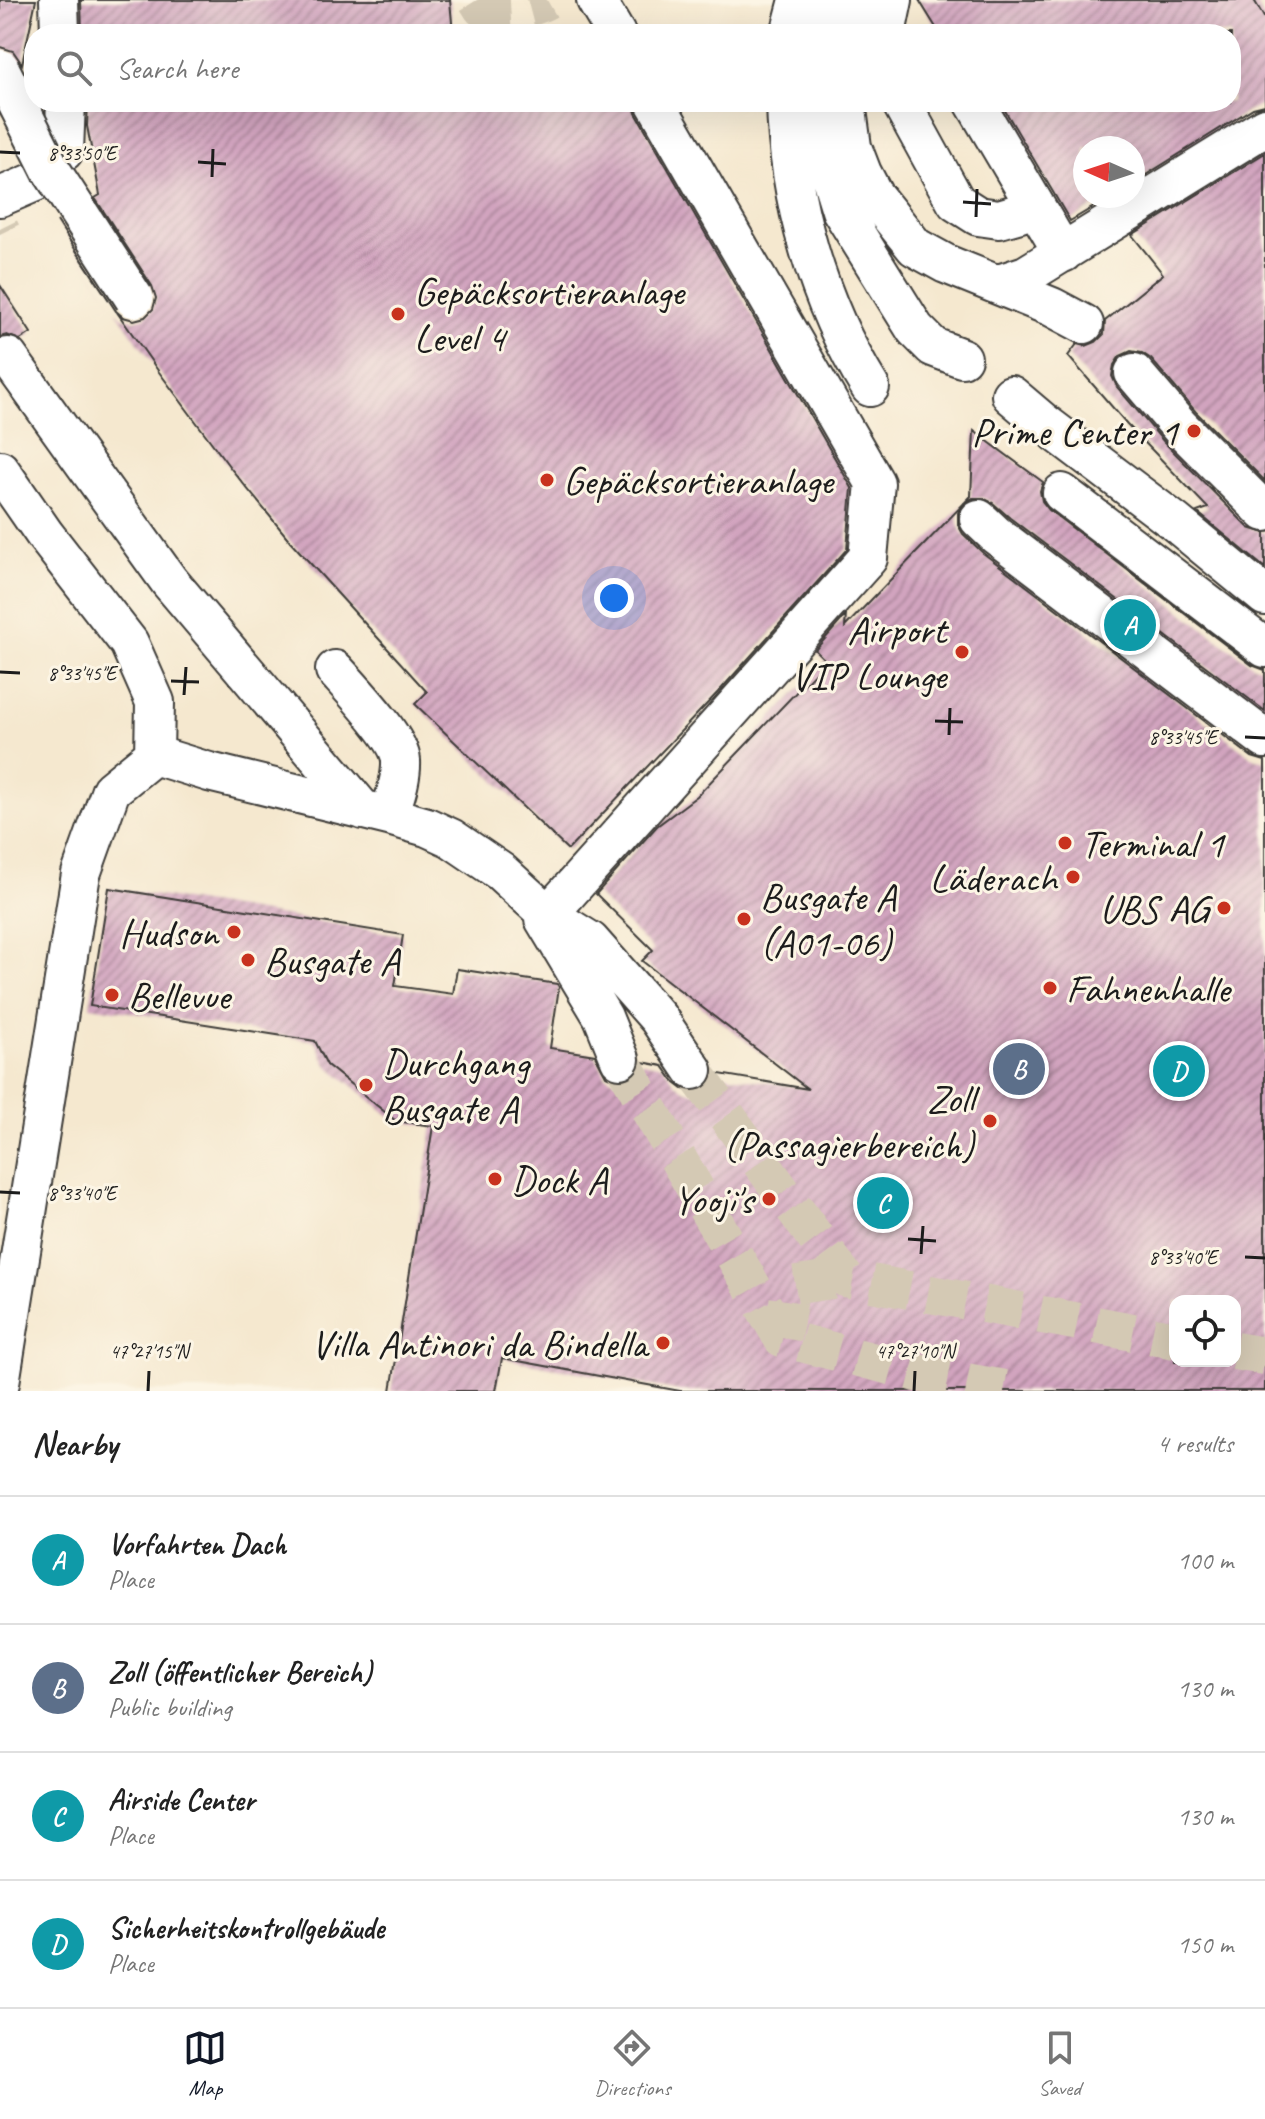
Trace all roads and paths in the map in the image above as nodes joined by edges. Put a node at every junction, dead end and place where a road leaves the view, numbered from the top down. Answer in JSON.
{"nodes":[{"id":1,"x":59,"y":0,"type":"edge"},
{"id":2,"x":596,"y":0,"type":"edge"},
{"id":3,"x":799,"y":0,"type":"edge"},
{"id":4,"x":829,"y":0,"type":"edge"},
{"id":5,"x":857,"y":0,"type":"edge"},
{"id":6,"x":893,"y":0,"type":"edge"},
{"id":7,"x":60,"y":24,"type":"edge"},
{"id":8,"x":610,"y":24,"type":"edge"},
{"id":9,"x":793,"y":24,"type":"edge"},
{"id":10,"x":824,"y":24,"type":"edge"},
{"id":11,"x":852,"y":24,"type":"edge"},
{"id":12,"x":888,"y":24,"type":"edge"},
{"id":13,"x":0,"y":69,"type":"edge"},
{"id":14,"x":66,"y":112,"type":"edge"},
{"id":15,"x":661,"y":112,"type":"edge"},
{"id":16,"x":787,"y":112,"type":"edge"},
{"id":17,"x":818,"y":112,"type":"edge"},
{"id":18,"x":847,"y":112,"type":"edge"},
{"id":19,"x":907,"y":112,"type":"edge"},
{"id":20,"x":980,"y":112,"type":"edge"},
{"id":21,"x":1265,"y":127,"type":"edge"},
{"id":22,"x":64,"y":151,"type":"dead end"},
{"id":23,"x":35,"y":182,"type":"dead end"},
{"id":24,"x":942,"y":182,"type":"junction"},
{"id":25,"x":0,"y":197,"type":"edge"},
{"id":26,"x":1034,"y":205,"type":"junction"},
{"id":27,"x":1063,"y":253,"type":"junction"},
{"id":28,"x":935,"y":259,"type":"junction"},
{"id":29,"x":993,"y":283,"type":"junction"},
{"id":30,"x":134,"y":298,"type":"dead end"},
{"id":31,"x":1084,"y":324,"type":"dead end"},
{"id":32,"x":8,"y":357,"type":"dead end"},
{"id":33,"x":962,"y":358,"type":"dead end"},
{"id":34,"x":1127,"y":381,"type":"dead end"},
{"id":35,"x":870,"y":387,"type":"dead end"},
{"id":36,"x":1004,"y":403,"type":"dead end"},
{"id":37,"x":0,"y":470,"type":"edge"},
{"id":38,"x":1062,"y":493,"type":"dead end"},
{"id":39,"x":985,"y":512,"type":"dead end"},
{"id":40,"x":1265,"y":512,"type":"edge"},
{"id":41,"x":1265,"y":596,"type":"edge"},
{"id":42,"x":1265,"y":648,"type":"edge"},
{"id":43,"x":335,"y":670,"type":"dead end"},
{"id":44,"x":1265,"y":739,"type":"edge"},
{"id":45,"x":154,"y":755,"type":"junction"},
{"id":46,"x":376,"y":813,"type":"junction"},
{"id":47,"x":546,"y":917,"type":"junction"},
{"id":48,"x":620,"y":1059,"type":"tunnel mouth"},
{"id":49,"x":693,"y":1070,"type":"tunnel mouth"},
{"id":50,"x":0,"y":1383,"type":"edge"}],
"edges":[{"from":1,"to":7,"type":"lane"},
{"from":2,"to":8,"type":"lane"},
{"from":3,"to":9,"type":"lane"},
{"from":4,"to":10,"type":"lane"},
{"from":5,"to":11,"type":"lane"},
{"from":6,"to":12,"type":"lane"},
{"from":13,"to":30,"type":"lane","bridge":true},
{"from":14,"to":22,"type":"lane"},
{"from":15,"to":47,"type":"lane"},
{"from":16,"to":35,"type":"lane"},
{"from":17,"to":33,"type":"lane"},
{"from":18,"to":28,"type":"lane"},
{"from":19,"to":24,"type":"lane"},
{"from":20,"to":26,"type":"lane"},
{"from":21,"to":27,"type":"lane"},
{"from":23,"to":25,"type":"lane"},
{"from":24,"to":26,"type":"lane"},
{"from":24,"to":28,"type":"lane"},
{"from":26,"to":27,"type":"lane"},
{"from":27,"to":29,"type":"lane"},
{"from":28,"to":29,"type":"lane"},
{"from":29,"to":31,"type":"lane"},
{"from":32,"to":46,"type":"lane"},
{"from":34,"to":40,"type":"lane"},
{"from":36,"to":41,"type":"lane"},
{"from":37,"to":45,"type":"lane"},
{"from":38,"to":42,"type":"lane"},
{"from":39,"to":44,"type":"lane"},
{"from":43,"to":46,"type":"lane"},
{"from":45,"to":46,"type":"lane"},
{"from":45,"to":50,"type":"lane"},
{"from":46,"to":47,"type":"lane"},
{"from":47,"to":48,"type":"lane"},
{"from":47,"to":49,"type":"lane"}]}
